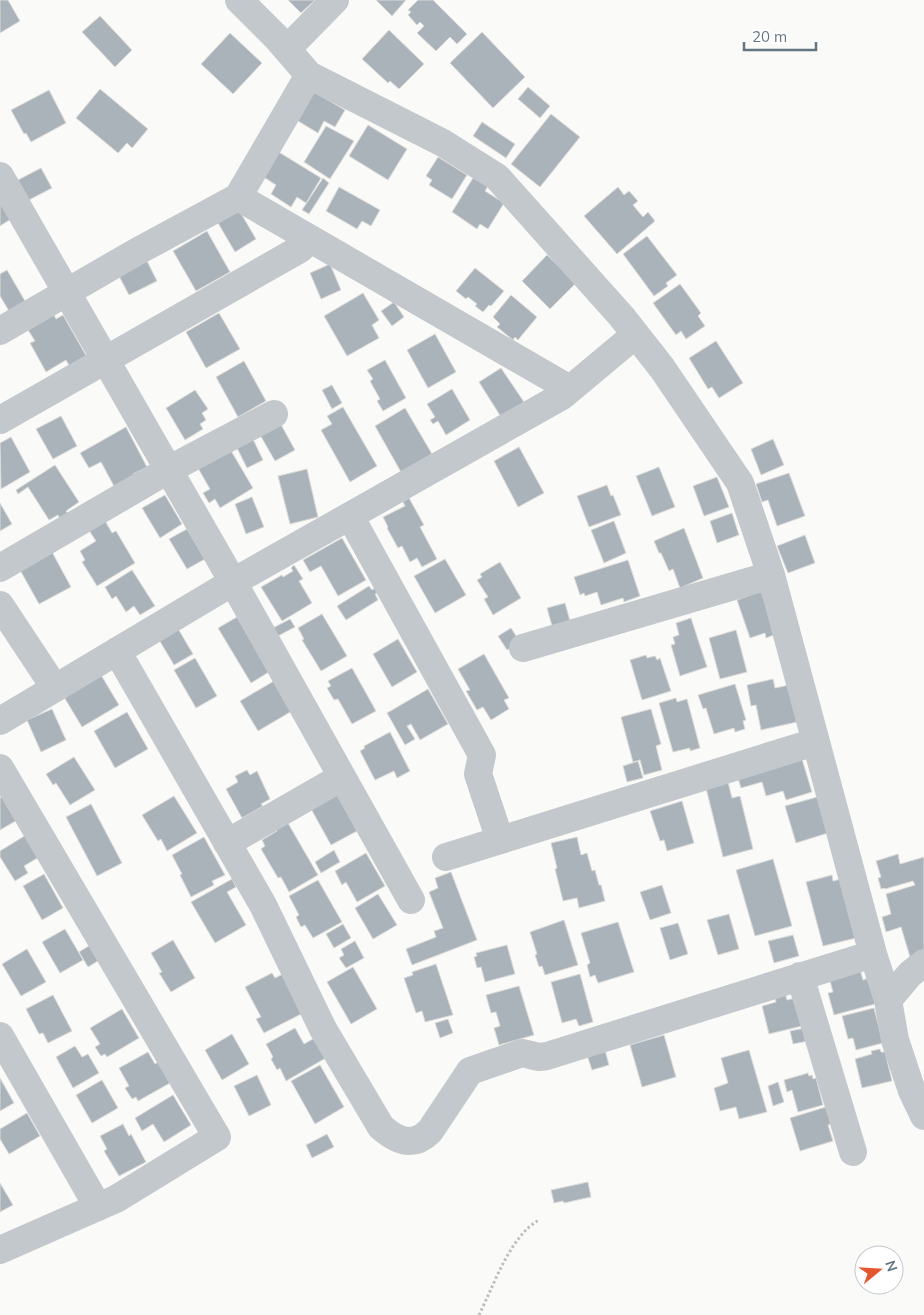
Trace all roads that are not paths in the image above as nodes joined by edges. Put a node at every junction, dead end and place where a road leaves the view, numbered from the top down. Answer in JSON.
{"nodes":[{"id":1,"x":238,"y":0,"type":"edge"},
{"id":2,"x":335,"y":0,"type":"edge"},
{"id":3,"x":287,"y":49,"type":"junction"},
{"id":4,"x":309,"y":75,"type":"junction"},
{"id":5,"x":0,"y":176,"type":"edge"},
{"id":6,"x":238,"y":197,"type":"junction"},
{"id":7,"x":310,"y":239,"type":"junction"},
{"id":8,"x":66,"y":293,"type":"junction"},
{"id":9,"x":0,"y":331,"type":"edge"},
{"id":10,"x":635,"y":335,"type":"junction"},
{"id":11,"x":104,"y":360,"type":"junction"},
{"id":12,"x":570,"y":390,"type":"junction"},
{"id":13,"x":274,"y":414,"type":"dead end"},
{"id":14,"x":0,"y":420,"type":"edge"},
{"id":15,"x":168,"y":470,"type":"junction"},
{"id":16,"x":350,"y":516,"type":"junction"},
{"id":17,"x":0,"y":568,"type":"edge"},
{"id":18,"x":772,"y":575,"type":"junction"},
{"id":19,"x":232,"y":582,"type":"junction"},
{"id":20,"x":0,"y":605,"type":"edge"},
{"id":21,"x":523,"y":648,"type":"dead end"},
{"id":22,"x":117,"y":651,"type":"junction"},
{"id":23,"x":55,"y":688,"type":"junction"},
{"id":24,"x":0,"y":721,"type":"edge"},
{"id":25,"x":815,"y":742,"type":"junction"},
{"id":26,"x":0,"y":768,"type":"edge"},
{"id":27,"x":342,"y":777,"type":"junction"},
{"id":28,"x":500,"y":840,"type":"junction"},
{"id":29,"x":227,"y":843,"type":"junction"},
{"id":30,"x":446,"y":856,"type":"dead end"},
{"id":31,"x":411,"y":900,"type":"dead end"},
{"id":32,"x":873,"y":954,"type":"junction"},
{"id":33,"x":924,"y":963,"type":"edge"},
{"id":34,"x":800,"y":976,"type":"junction"},
{"id":35,"x":888,"y":1000,"type":"junction"},
{"id":36,"x":0,"y":1036,"type":"edge"},
{"id":37,"x":924,"y":1116,"type":"edge"},
{"id":38,"x":853,"y":1152,"type":"dead end"},
{"id":39,"x":98,"y":1207,"type":"junction"},
{"id":40,"x":0,"y":1250,"type":"edge"}],
"edges":[{"from":1,"to":3,"type":"street"},
{"from":2,"to":3,"type":"street"},
{"from":3,"to":4,"type":"street"},
{"from":4,"to":6,"type":"street"},
{"from":4,"to":10,"type":"street"},
{"from":5,"to":8,"type":"street"},
{"from":6,"to":7,"type":"street"},
{"from":6,"to":8,"type":"street"},
{"from":7,"to":11,"type":"street"},
{"from":7,"to":12,"type":"street"},
{"from":8,"to":9,"type":"street"},
{"from":8,"to":11,"type":"street"},
{"from":10,"to":12,"type":"street"},
{"from":10,"to":18,"type":"street"},
{"from":11,"to":14,"type":"street"},
{"from":11,"to":15,"type":"street"},
{"from":12,"to":16,"type":"street"},
{"from":13,"to":15,"type":"street"},
{"from":15,"to":17,"type":"street"},
{"from":15,"to":19,"type":"street"},
{"from":16,"to":19,"type":"street"},
{"from":16,"to":28,"type":"street"},
{"from":18,"to":21,"type":"street"},
{"from":18,"to":25,"type":"street"},
{"from":19,"to":22,"type":"street"},
{"from":19,"to":27,"type":"street"},
{"from":20,"to":23,"type":"street"},
{"from":22,"to":23,"type":"street"},
{"from":22,"to":29,"type":"street"},
{"from":23,"to":24,"type":"street"},
{"from":25,"to":28,"type":"street"},
{"from":25,"to":32,"type":"street"},
{"from":26,"to":39,"type":"street"},
{"from":27,"to":29,"type":"street"},
{"from":27,"to":31,"type":"street"},
{"from":28,"to":30,"type":"street"},
{"from":29,"to":34,"type":"street"},
{"from":32,"to":34,"type":"street"},
{"from":32,"to":35,"type":"street"},
{"from":33,"to":35,"type":"street"},
{"from":34,"to":38,"type":"street"},
{"from":35,"to":37,"type":"street"},
{"from":36,"to":39,"type":"street"},
{"from":39,"to":40,"type":"street"}]}
